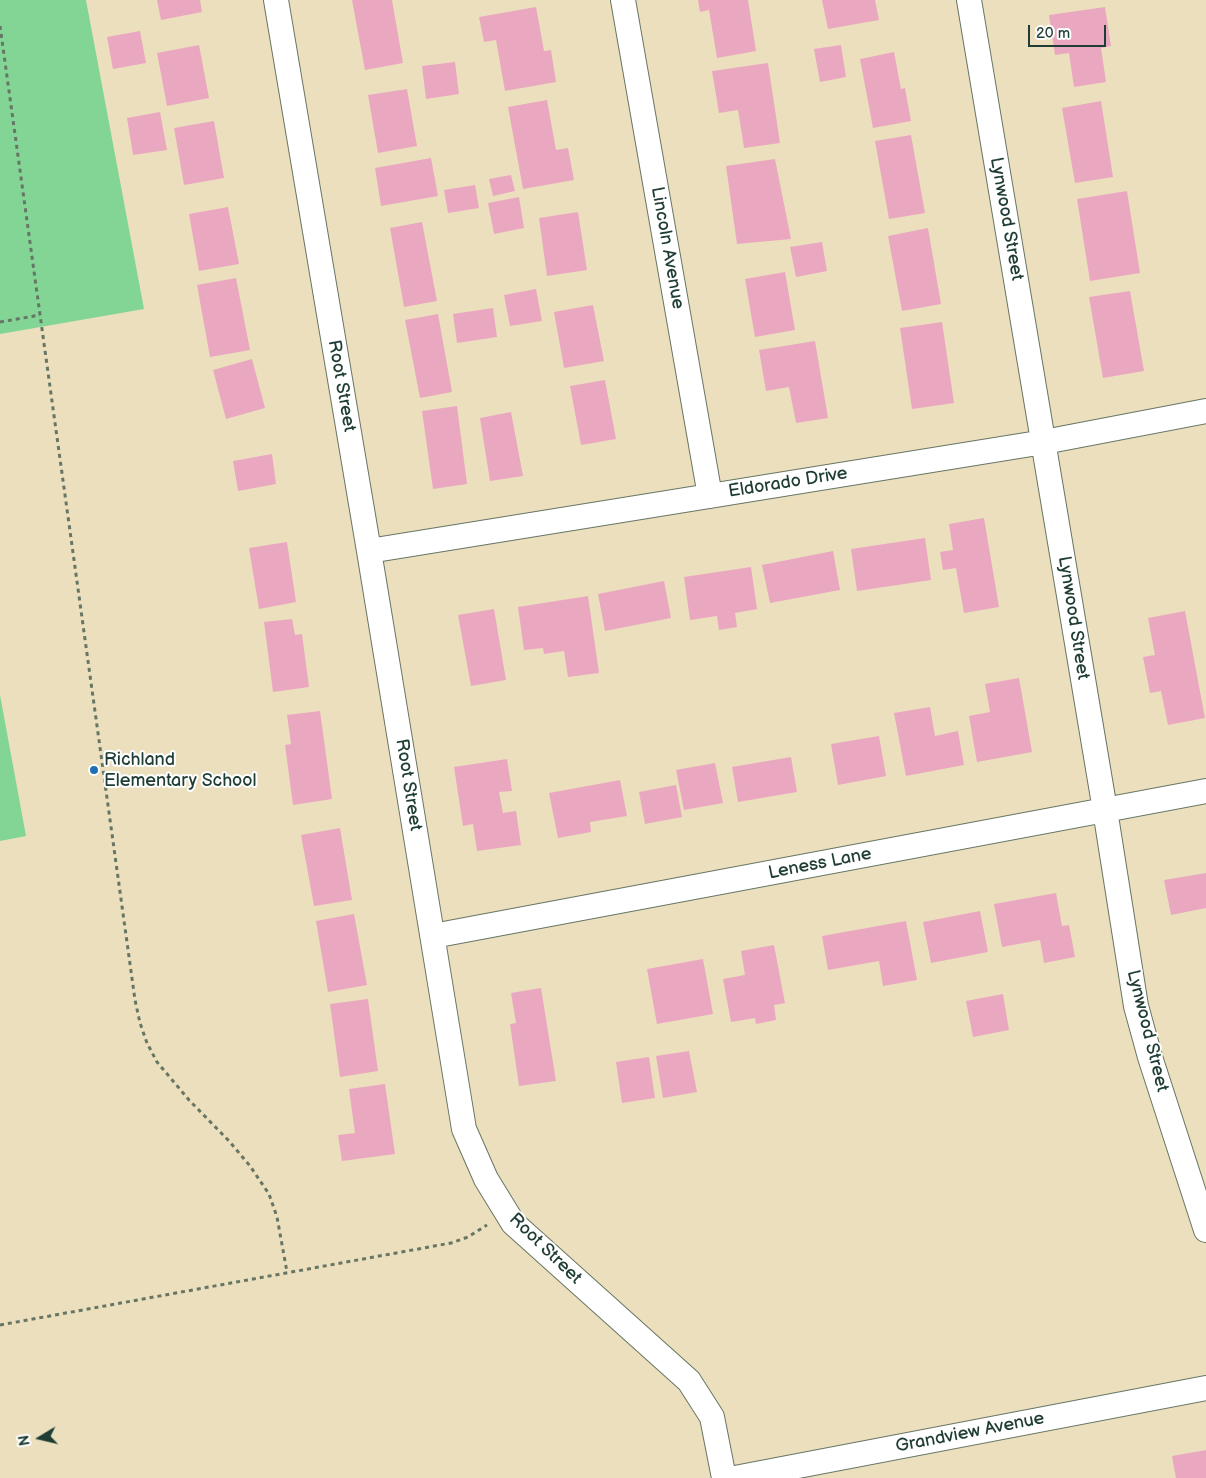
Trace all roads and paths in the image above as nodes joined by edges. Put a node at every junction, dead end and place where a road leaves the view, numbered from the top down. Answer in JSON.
{"nodes":[{"id":1,"x":276,"y":0,"type":"edge"},
{"id":2,"x":624,"y":0,"type":"edge"},
{"id":3,"x":969,"y":0,"type":"edge"},
{"id":4,"x":0,"y":26,"type":"edge"},
{"id":5,"x":40,"y":315,"type":"junction"},
{"id":6,"x":0,"y":322,"type":"edge"},
{"id":7,"x":1206,"y":411,"type":"edge"},
{"id":8,"x":1044,"y":442,"type":"junction"},
{"id":9,"x":710,"y":496,"type":"junction"},
{"id":10,"x":369,"y":552,"type":"junction"},
{"id":11,"x":1206,"y":791,"type":"edge"},
{"id":12,"x":1105,"y":810,"type":"junction"},
{"id":13,"x":433,"y":936,"type":"junction"},
{"id":14,"x":507,"y":1213,"type":"junction"},
{"id":15,"x":1206,"y":1230,"type":"edge"},
{"id":16,"x":288,"y":1272,"type":"junction"},
{"id":17,"x":0,"y":1325,"type":"edge"},
{"id":18,"x":1206,"y":1388,"type":"edge"},
{"id":19,"x":724,"y":1478,"type":"edge"},
{"id":20,"x":735,"y":1478,"type":"edge"}],
"edges":[{"from":1,"to":10,"type":"street","name":"Root Street"},
{"from":2,"to":9,"type":"street","name":"Lincoln Avenue"},
{"from":3,"to":8,"type":"street","name":"Lynwood Street"},
{"from":4,"to":5,"type":"path"},
{"from":5,"to":6,"type":"path"},
{"from":5,"to":16,"type":"path"},
{"from":7,"to":8,"type":"street","name":"Eldorado Drive"},
{"from":8,"to":9,"type":"street","name":"Eldorado Drive"},
{"from":8,"to":12,"type":"street","name":"Lynwood Street"},
{"from":9,"to":10,"type":"street","name":"Eldorado Drive"},
{"from":10,"to":13,"type":"street","name":"Root Street"},
{"from":11,"to":12,"type":"street","name":"Leness Lane"},
{"from":12,"to":13,"type":"street","name":"Leness Lane"},
{"from":12,"to":15,"type":"street","name":"Lynwood Street"},
{"from":13,"to":14,"type":"street","name":"Root Street"},
{"from":14,"to":16,"type":"path"},
{"from":14,"to":19,"type":"street","name":"Root Street"},
{"from":16,"to":17,"type":"path"},
{"from":18,"to":20,"type":"street","name":"Grandview Avenue"}]}
